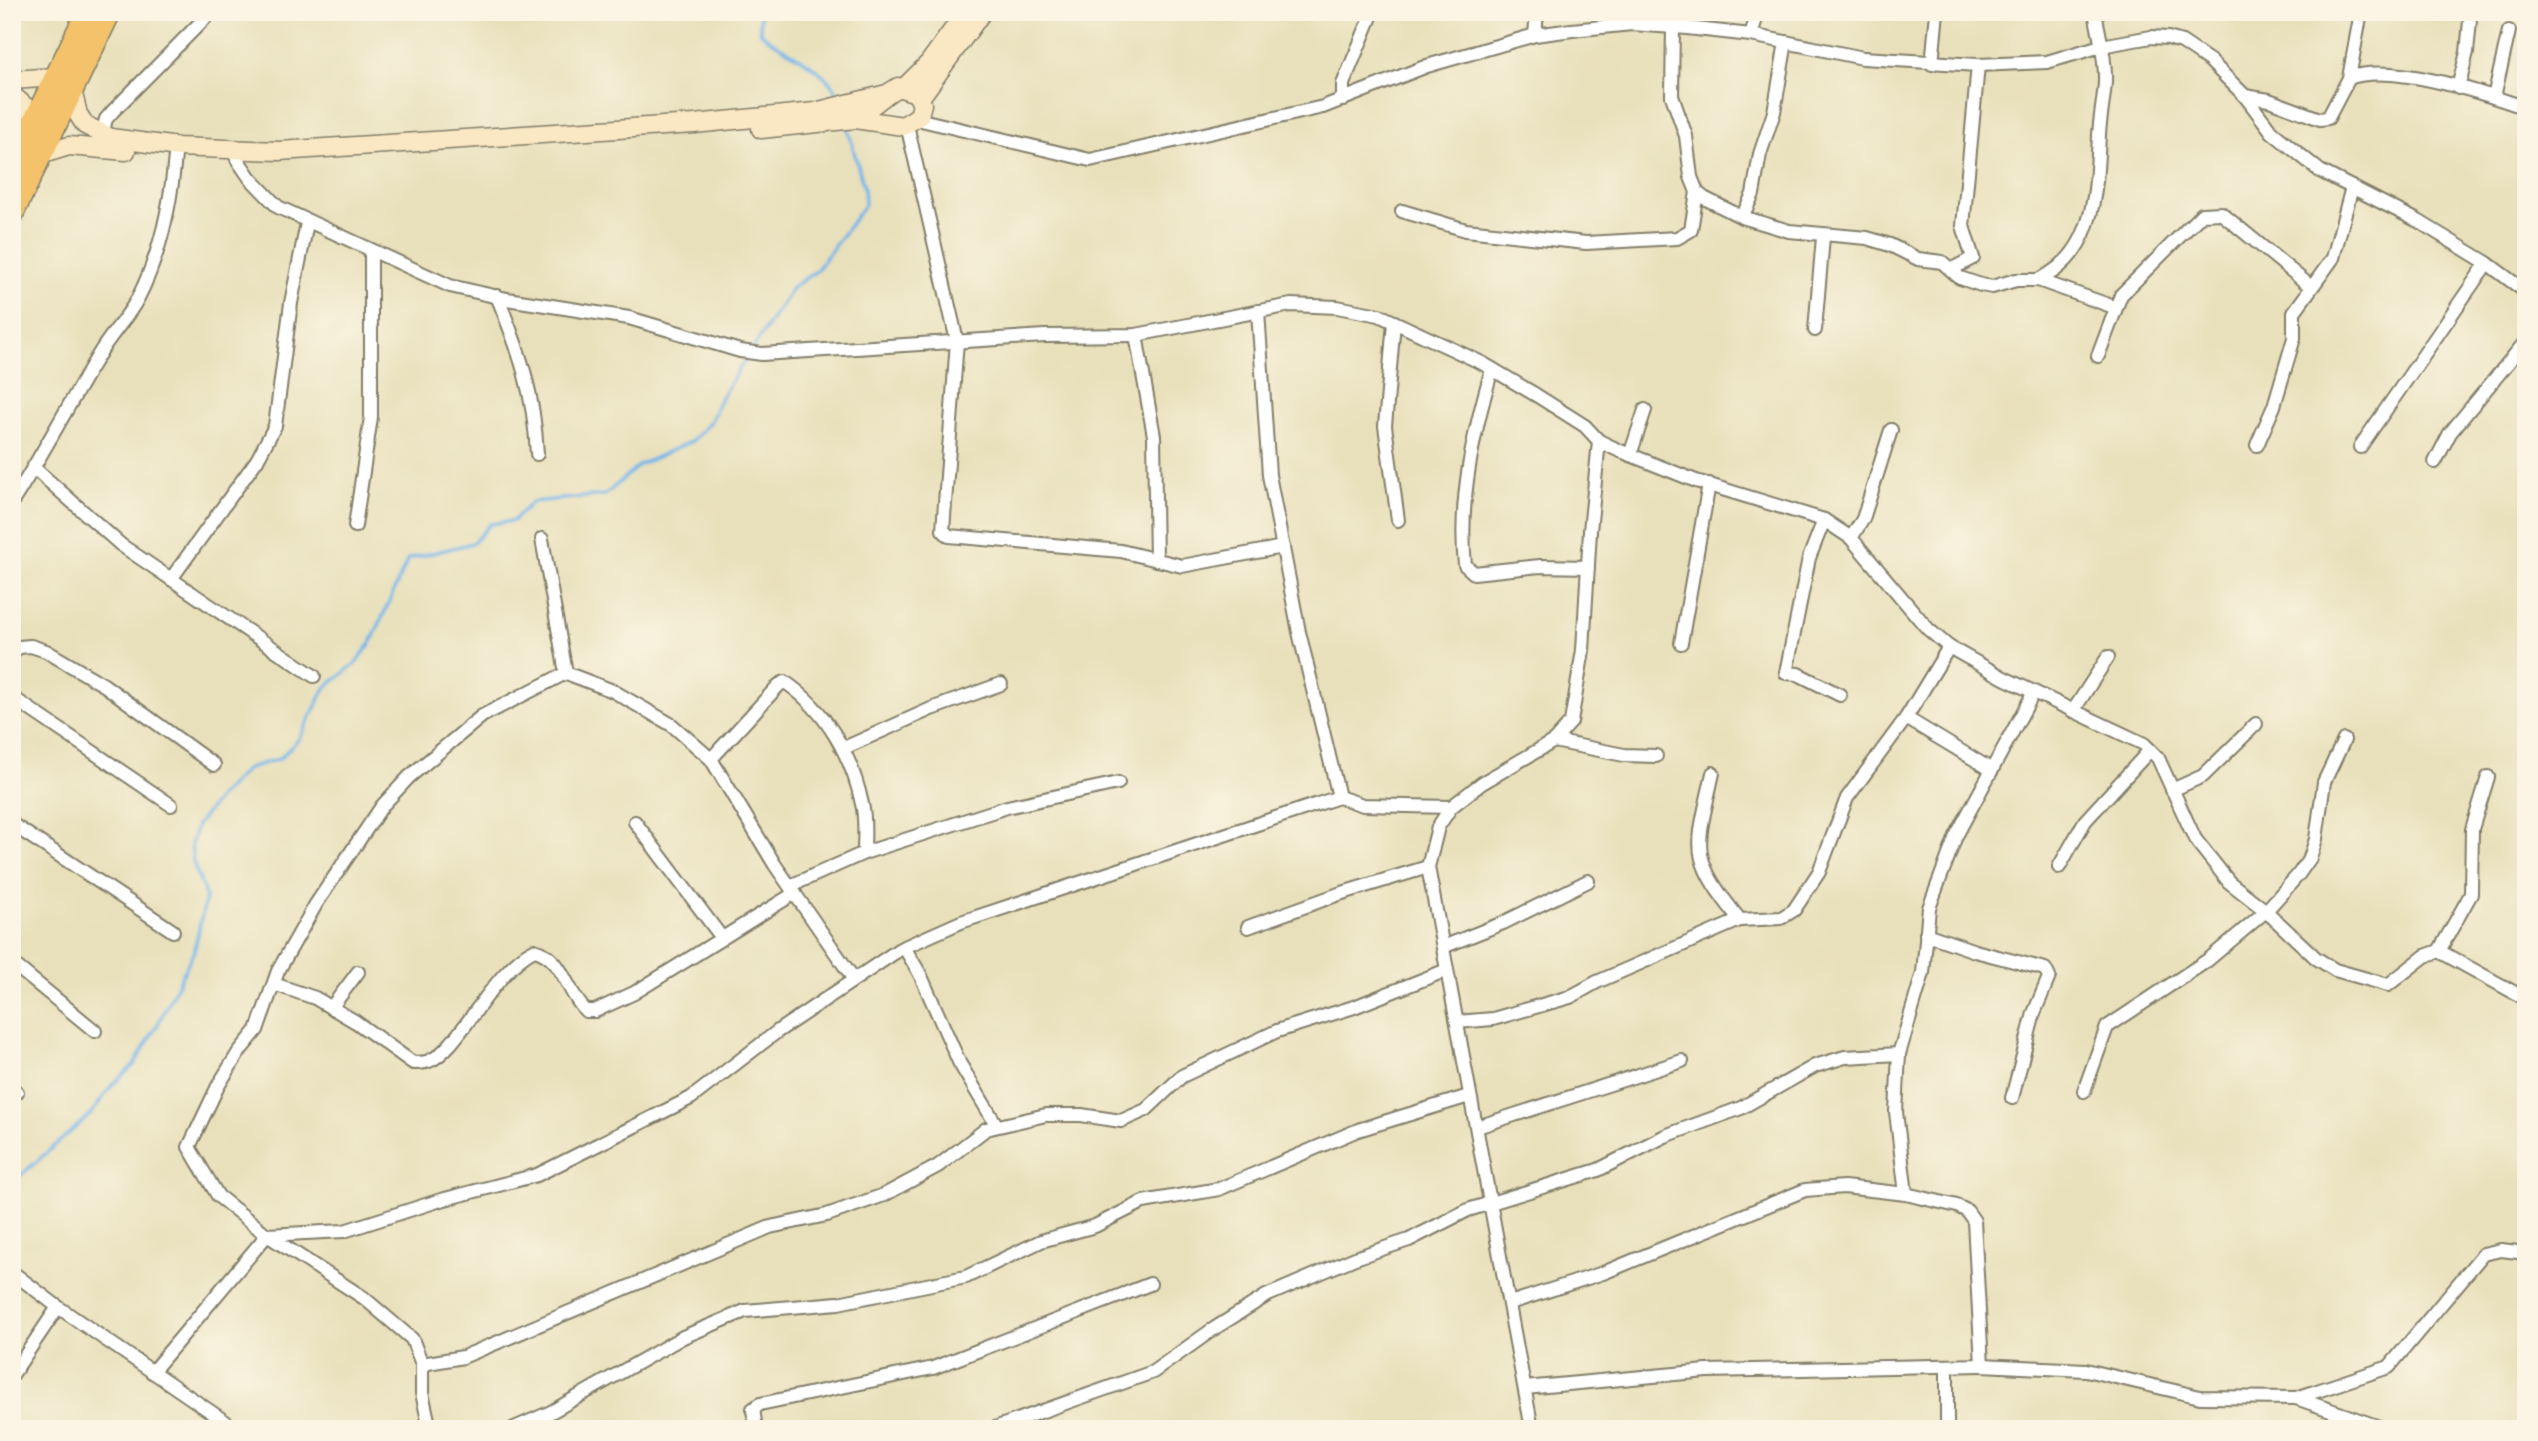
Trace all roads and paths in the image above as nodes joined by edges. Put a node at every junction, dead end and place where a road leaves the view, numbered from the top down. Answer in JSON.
{"nodes":[{"id":1,"x":88,"y":12,"type":"edge"},
{"id":2,"x":109,"y":12,"type":"edge"},
{"id":3,"x":211,"y":12,"type":"edge"},
{"id":4,"x":966,"y":12,"type":"edge"},
{"id":5,"x":982,"y":12,"type":"edge"},
{"id":6,"x":1373,"y":12,"type":"edge"},
{"id":7,"x":1537,"y":12,"type":"edge"},
{"id":8,"x":1758,"y":12,"type":"edge"},
{"id":9,"x":1937,"y":12,"type":"edge"},
{"id":10,"x":2095,"y":12,"type":"edge"},
{"id":11,"x":2361,"y":12,"type":"edge"},
{"id":12,"x":2470,"y":20,"type":"dead end"},
{"id":13,"x":1673,"y":26,"type":"junction"},
{"id":14,"x":2509,"y":31,"type":"dead end"},
{"id":15,"x":1751,"y":35,"type":"junction"},
{"id":16,"x":1535,"y":36,"type":"junction"},
{"id":17,"x":1786,"y":42,"type":"junction"},
{"id":18,"x":2101,"y":46,"type":"junction"},
{"id":19,"x":1932,"y":64,"type":"junction"},
{"id":20,"x":1978,"y":65,"type":"junction"},
{"id":21,"x":2349,"y":78,"type":"junction"},
{"id":22,"x":12,"y":80,"type":"edge"},
{"id":23,"x":63,"y":81,"type":"junction"},
{"id":24,"x":905,"y":87,"type":"junction"},
{"id":25,"x":2458,"y":88,"type":"junction"},
{"id":26,"x":12,"y":95,"type":"edge"},
{"id":27,"x":2245,"y":96,"type":"junction"},
{"id":28,"x":2494,"y":97,"type":"junction"},
{"id":29,"x":920,"y":98,"type":"junction"},
{"id":30,"x":1343,"y":100,"type":"junction"},
{"id":31,"x":2526,"y":108,"type":"edge"},
{"id":32,"x":847,"y":114,"type":"junction"},
{"id":33,"x":37,"y":117,"type":"junction"},
{"id":34,"x":912,"y":122,"type":"junction"},
{"id":35,"x":102,"y":135,"type":"junction"},
{"id":36,"x":40,"y":155,"type":"junction"},
{"id":37,"x":175,"y":155,"type":"junction"},
{"id":38,"x":237,"y":159,"type":"junction"},
{"id":39,"x":12,"y":169,"type":"edge"},
{"id":40,"x":2352,"y":187,"type":"junction"},
{"id":41,"x":1697,"y":191,"type":"junction"},
{"id":42,"x":1402,"y":211,"type":"dead end"},
{"id":43,"x":12,"y":213,"type":"edge"},
{"id":44,"x":1742,"y":218,"type":"junction"},
{"id":45,"x":307,"y":223,"type":"junction"},
{"id":46,"x":1823,"y":237,"type":"junction"},
{"id":47,"x":371,"y":252,"type":"junction"},
{"id":48,"x":2487,"y":263,"type":"junction"},
{"id":49,"x":1952,"y":270,"type":"junction"},
{"id":50,"x":2038,"y":279,"type":"junction"},
{"id":51,"x":2310,"y":286,"type":"junction"},
{"id":52,"x":2526,"y":292,"type":"edge"},
{"id":53,"x":497,"y":296,"type":"junction"},
{"id":54,"x":2114,"y":307,"type":"junction"},
{"id":55,"x":1258,"y":311,"type":"junction"},
{"id":56,"x":1394,"y":322,"type":"junction"},
{"id":57,"x":1815,"y":330,"type":"dead end"},
{"id":58,"x":1136,"y":335,"type":"junction"},
{"id":59,"x":957,"y":341,"type":"junction"},
{"id":60,"x":2526,"y":341,"type":"edge"},
{"id":61,"x":2098,"y":356,"type":"dead end"},
{"id":62,"x":1492,"y":369,"type":"junction"},
{"id":63,"x":1645,"y":410,"type":"dead end"},
{"id":64,"x":1891,"y":430,"type":"dead end"},
{"id":65,"x":1600,"y":441,"type":"junction"},
{"id":66,"x":2256,"y":445,"type":"dead end"},
{"id":67,"x":2360,"y":447,"type":"dead end"},
{"id":68,"x":537,"y":454,"type":"dead end"},
{"id":69,"x":1630,"y":455,"type":"junction"},
{"id":70,"x":2435,"y":462,"type":"dead end"},
{"id":71,"x":34,"y":468,"type":"junction"},
{"id":72,"x":1709,"y":484,"type":"junction"},
{"id":73,"x":12,"y":502,"type":"edge"},
{"id":74,"x":1398,"y":520,"type":"dead end"},
{"id":75,"x":1824,"y":520,"type":"junction"},
{"id":76,"x":355,"y":526,"type":"dead end"},
{"id":77,"x":1851,"y":538,"type":"junction"},
{"id":78,"x":542,"y":539,"type":"dead end"},
{"id":79,"x":1283,"y":547,"type":"junction"},
{"id":80,"x":1156,"y":560,"type":"junction"},
{"id":81,"x":1588,"y":567,"type":"junction"},
{"id":82,"x":171,"y":579,"type":"junction"},
{"id":83,"x":1681,"y":643,"type":"dead end"},
{"id":84,"x":1949,"y":647,"type":"junction"},
{"id":85,"x":12,"y":653,"type":"edge"},
{"id":86,"x":2108,"y":657,"type":"dead end"},
{"id":87,"x":566,"y":673,"type":"junction"},
{"id":88,"x":314,"y":676,"type":"dead end"},
{"id":89,"x":1002,"y":684,"type":"dead end"},
{"id":90,"x":2034,"y":692,"type":"junction"},
{"id":91,"x":1840,"y":695,"type":"dead end"},
{"id":92,"x":12,"y":697,"type":"edge"},
{"id":93,"x":2073,"y":711,"type":"junction"},
{"id":94,"x":1906,"y":718,"type":"junction"},
{"id":95,"x":2256,"y":724,"type":"dead end"},
{"id":96,"x":2344,"y":740,"type":"dead end"},
{"id":97,"x":1554,"y":741,"type":"junction"},
{"id":98,"x":845,"y":748,"type":"junction"},
{"id":99,"x":2150,"y":750,"type":"junction"},
{"id":100,"x":1656,"y":756,"type":"dead end"},
{"id":101,"x":712,"y":759,"type":"junction"},
{"id":102,"x":214,"y":765,"type":"dead end"},
{"id":103,"x":1992,"y":770,"type":"junction"},
{"id":104,"x":1713,"y":772,"type":"dead end"},
{"id":105,"x":2488,"y":777,"type":"dead end"},
{"id":106,"x":1118,"y":783,"type":"dead end"},
{"id":107,"x":2172,"y":790,"type":"junction"},
{"id":108,"x":1339,"y":797,"type":"junction"},
{"id":109,"x":171,"y":805,"type":"dead end"},
{"id":110,"x":1451,"y":807,"type":"junction"},
{"id":111,"x":635,"y":822,"type":"dead end"},
{"id":112,"x":12,"y":824,"type":"edge"},
{"id":113,"x":864,"y":853,"type":"junction"},
{"id":114,"x":1428,"y":867,"type":"junction"},
{"id":115,"x":2059,"y":867,"type":"dead end"},
{"id":116,"x":1588,"y":881,"type":"dead end"},
{"id":117,"x":792,"y":889,"type":"junction"},
{"id":118,"x":2266,"y":911,"type":"junction"},
{"id":119,"x":1740,"y":920,"type":"junction"},
{"id":120,"x":1248,"y":927,"type":"dead end"},
{"id":121,"x":173,"y":931,"type":"dead end"},
{"id":122,"x":1926,"y":934,"type":"junction"},
{"id":123,"x":722,"y":938,"type":"junction"},
{"id":124,"x":904,"y":947,"type":"junction"},
{"id":125,"x":1443,"y":947,"type":"junction"},
{"id":126,"x":2439,"y":951,"type":"junction"},
{"id":127,"x":12,"y":963,"type":"edge"},
{"id":128,"x":1447,"y":971,"type":"junction"},
{"id":129,"x":358,"y":972,"type":"dead end"},
{"id":130,"x":853,"y":978,"type":"junction"},
{"id":131,"x":274,"y":984,"type":"junction"},
{"id":132,"x":2526,"y":999,"type":"edge"},
{"id":133,"x":331,"y":1008,"type":"junction"},
{"id":134,"x":1457,"y":1022,"type":"junction"},
{"id":135,"x":95,"y":1031,"type":"dead end"},
{"id":136,"x":1899,"y":1054,"type":"junction"},
{"id":137,"x":1682,"y":1061,"type":"dead end"},
{"id":138,"x":2084,"y":1091,"type":"dead end"},
{"id":139,"x":1469,"y":1096,"type":"junction"},
{"id":140,"x":2012,"y":1098,"type":"dead end"},
{"id":141,"x":997,"y":1126,"type":"junction"},
{"id":142,"x":1477,"y":1127,"type":"junction"},
{"id":143,"x":1906,"y":1194,"type":"junction"},
{"id":144,"x":1489,"y":1204,"type":"junction"},
{"id":145,"x":267,"y":1236,"type":"junction"},
{"id":146,"x":2526,"y":1253,"type":"edge"},
{"id":147,"x":12,"y":1272,"type":"edge"},
{"id":148,"x":1150,"y":1284,"type":"dead end"},
{"id":149,"x":1510,"y":1303,"type":"junction"},
{"id":150,"x":58,"y":1307,"type":"junction"},
{"id":151,"x":422,"y":1364,"type":"junction"},
{"id":152,"x":1982,"y":1365,"type":"junction"},
{"id":153,"x":1947,"y":1367,"type":"junction"},
{"id":154,"x":152,"y":1372,"type":"junction"},
{"id":155,"x":12,"y":1375,"type":"edge"},
{"id":156,"x":1525,"y":1388,"type":"junction"},
{"id":157,"x":2297,"y":1398,"type":"junction"},
{"id":158,"x":236,"y":1429,"type":"edge"},
{"id":159,"x":430,"y":1429,"type":"edge"},
{"id":160,"x":512,"y":1429,"type":"edge"},
{"id":161,"x":756,"y":1429,"type":"edge"},
{"id":162,"x":992,"y":1429,"type":"edge"},
{"id":163,"x":1532,"y":1429,"type":"edge"},
{"id":164,"x":1947,"y":1429,"type":"edge"},
{"id":165,"x":2385,"y":1429,"type":"edge"}],
"edges":[{"from":1,"to":23,"type":"highway"},
{"from":2,"to":23,"type":"highway"},
{"from":3,"to":35,"type":"street"},
{"from":4,"to":24,"type":"street"},
{"from":5,"to":29,"type":"street"},
{"from":6,"to":30,"type":"street"},
{"from":7,"to":16,"type":"street"},
{"from":8,"to":15,"type":"street"},
{"from":9,"to":19,"type":"street"},
{"from":10,"to":18,"type":"street"},
{"from":11,"to":21,"type":"street"},
{"from":12,"to":25,"type":"street"},
{"from":13,"to":15,"type":"street"},
{"from":13,"to":16,"type":"street"},
{"from":13,"to":41,"type":"street"},
{"from":14,"to":28,"type":"street"},
{"from":15,"to":17,"type":"street"},
{"from":16,"to":30,"type":"street"},
{"from":17,"to":19,"type":"street"},
{"from":17,"to":44,"type":"street"},
{"from":18,"to":20,"type":"street"},
{"from":18,"to":27,"type":"street"},
{"from":18,"to":50,"type":"street"},
{"from":19,"to":20,"type":"street"},
{"from":20,"to":49,"type":"street"},
{"from":21,"to":25,"type":"street"},
{"from":21,"to":27,"type":"street"},
{"from":22,"to":23,"type":"street"},
{"from":23,"to":33,"type":"highway"},
{"from":23,"to":35,"type":"street"},
{"from":23,"to":36,"type":"highway"},
{"from":24,"to":29,"type":"street"},
{"from":24,"to":32,"type":"street"},
{"from":25,"to":28,"type":"street"},
{"from":26,"to":33,"type":"street"},
{"from":27,"to":40,"type":"street"},
{"from":28,"to":31,"type":"street"},
{"from":29,"to":34,"type":"street"},
{"from":30,"to":34,"type":"street"},
{"from":32,"to":34,"type":"street"},
{"from":32,"to":35,"type":"street"},
{"from":32,"to":38,"type":"street"},
{"from":33,"to":39,"type":"highway"},
{"from":34,"to":59,"type":"street"},
{"from":36,"to":37,"type":"street"},
{"from":36,"to":43,"type":"highway"},
{"from":37,"to":38,"type":"street"},
{"from":37,"to":71,"type":"street"},
{"from":38,"to":45,"type":"street"},
{"from":40,"to":48,"type":"street"},
{"from":40,"to":51,"type":"street"},
{"from":41,"to":42,"type":"street"},
{"from":41,"to":44,"type":"street"},
{"from":44,"to":46,"type":"street"},
{"from":45,"to":47,"type":"street"},
{"from":45,"to":82,"type":"street"},
{"from":46,"to":49,"type":"street"},
{"from":46,"to":57,"type":"street"},
{"from":47,"to":53,"type":"street"},
{"from":47,"to":76,"type":"street"},
{"from":48,"to":52,"type":"street"},
{"from":48,"to":67,"type":"street"},
{"from":49,"to":50,"type":"street"},
{"from":50,"to":54,"type":"street"},
{"from":51,"to":54,"type":"street"},
{"from":51,"to":66,"type":"street"},
{"from":53,"to":59,"type":"street"},
{"from":53,"to":68,"type":"street"},
{"from":54,"to":61,"type":"street"},
{"from":55,"to":56,"type":"street"},
{"from":55,"to":58,"type":"street"},
{"from":55,"to":79,"type":"street"},
{"from":56,"to":62,"type":"street"},
{"from":56,"to":74,"type":"street"},
{"from":58,"to":59,"type":"street"},
{"from":58,"to":80,"type":"street"},
{"from":59,"to":80,"type":"street"},
{"from":60,"to":70,"type":"street"},
{"from":62,"to":65,"type":"street"},
{"from":62,"to":81,"type":"street"},
{"from":63,"to":69,"type":"street"},
{"from":64,"to":77,"type":"street"},
{"from":65,"to":69,"type":"street"},
{"from":65,"to":81,"type":"street"},
{"from":69,"to":72,"type":"street"},
{"from":71,"to":73,"type":"street"},
{"from":71,"to":82,"type":"street"},
{"from":72,"to":75,"type":"street"},
{"from":72,"to":83,"type":"street"},
{"from":75,"to":77,"type":"street"},
{"from":75,"to":91,"type":"street"},
{"from":77,"to":84,"type":"street"},
{"from":78,"to":87,"type":"street"},
{"from":79,"to":80,"type":"street"},
{"from":79,"to":108,"type":"street"},
{"from":81,"to":97,"type":"street"},
{"from":82,"to":88,"type":"street"},
{"from":84,"to":90,"type":"street"},
{"from":84,"to":94,"type":"street"},
{"from":85,"to":102,"type":"street"},
{"from":86,"to":93,"type":"street"},
{"from":87,"to":101,"type":"street"},
{"from":87,"to":131,"type":"street"},
{"from":89,"to":98,"type":"street"},
{"from":90,"to":93,"type":"street"},
{"from":90,"to":103,"type":"street"},
{"from":92,"to":109,"type":"street"},
{"from":93,"to":99,"type":"street"},
{"from":94,"to":103,"type":"street"},
{"from":94,"to":119,"type":"street"},
{"from":95,"to":107,"type":"street"},
{"from":96,"to":118,"type":"street"},
{"from":97,"to":100,"type":"street"},
{"from":97,"to":110,"type":"street"},
{"from":98,"to":101,"type":"street"},
{"from":98,"to":113,"type":"street"},
{"from":99,"to":107,"type":"street"},
{"from":99,"to":115,"type":"street"},
{"from":101,"to":117,"type":"street"},
{"from":103,"to":122,"type":"street"},
{"from":104,"to":119,"type":"street"},
{"from":105,"to":126,"type":"street"},
{"from":106,"to":113,"type":"street"},
{"from":107,"to":118,"type":"street"},
{"from":108,"to":110,"type":"street"},
{"from":108,"to":124,"type":"street"},
{"from":110,"to":114,"type":"street"},
{"from":111,"to":123,"type":"street"},
{"from":112,"to":121,"type":"street"},
{"from":113,"to":117,"type":"street"},
{"from":114,"to":120,"type":"street"},
{"from":114,"to":125,"type":"street"},
{"from":116,"to":125,"type":"street"},
{"from":117,"to":123,"type":"street"},
{"from":117,"to":130,"type":"street"},
{"from":118,"to":126,"type":"street"},
{"from":118,"to":138,"type":"street"},
{"from":119,"to":134,"type":"street"},
{"from":122,"to":136,"type":"street"},
{"from":122,"to":140,"type":"street"},
{"from":123,"to":133,"type":"street"},
{"from":124,"to":130,"type":"street"},
{"from":124,"to":141,"type":"street"},
{"from":125,"to":128,"type":"street"},
{"from":126,"to":132,"type":"street"},
{"from":127,"to":135,"type":"street"},
{"from":128,"to":134,"type":"street"},
{"from":128,"to":141,"type":"street"},
{"from":129,"to":133,"type":"street"},
{"from":130,"to":145,"type":"street"},
{"from":131,"to":133,"type":"street"},
{"from":131,"to":145,"type":"street"},
{"from":134,"to":139,"type":"street"},
{"from":136,"to":143,"type":"street"},
{"from":136,"to":144,"type":"street"},
{"from":137,"to":142,"type":"street"},
{"from":139,"to":142,"type":"street"},
{"from":139,"to":160,"type":"street"},
{"from":141,"to":151,"type":"street"},
{"from":142,"to":144,"type":"street"},
{"from":143,"to":149,"type":"street"},
{"from":143,"to":152,"type":"street"},
{"from":144,"to":149,"type":"street"},
{"from":144,"to":162,"type":"street"},
{"from":145,"to":151,"type":"street"},
{"from":145,"to":154,"type":"street"},
{"from":146,"to":157,"type":"street"},
{"from":147,"to":150,"type":"street"},
{"from":148,"to":161,"type":"street"},
{"from":149,"to":156,"type":"street"},
{"from":150,"to":154,"type":"street"},
{"from":150,"to":155,"type":"street"},
{"from":151,"to":159,"type":"street"},
{"from":152,"to":153,"type":"street"},
{"from":152,"to":157,"type":"street"},
{"from":153,"to":156,"type":"street"},
{"from":153,"to":164,"type":"street"},
{"from":154,"to":158,"type":"street"},
{"from":156,"to":163,"type":"street"},
{"from":157,"to":165,"type":"street"}]}
